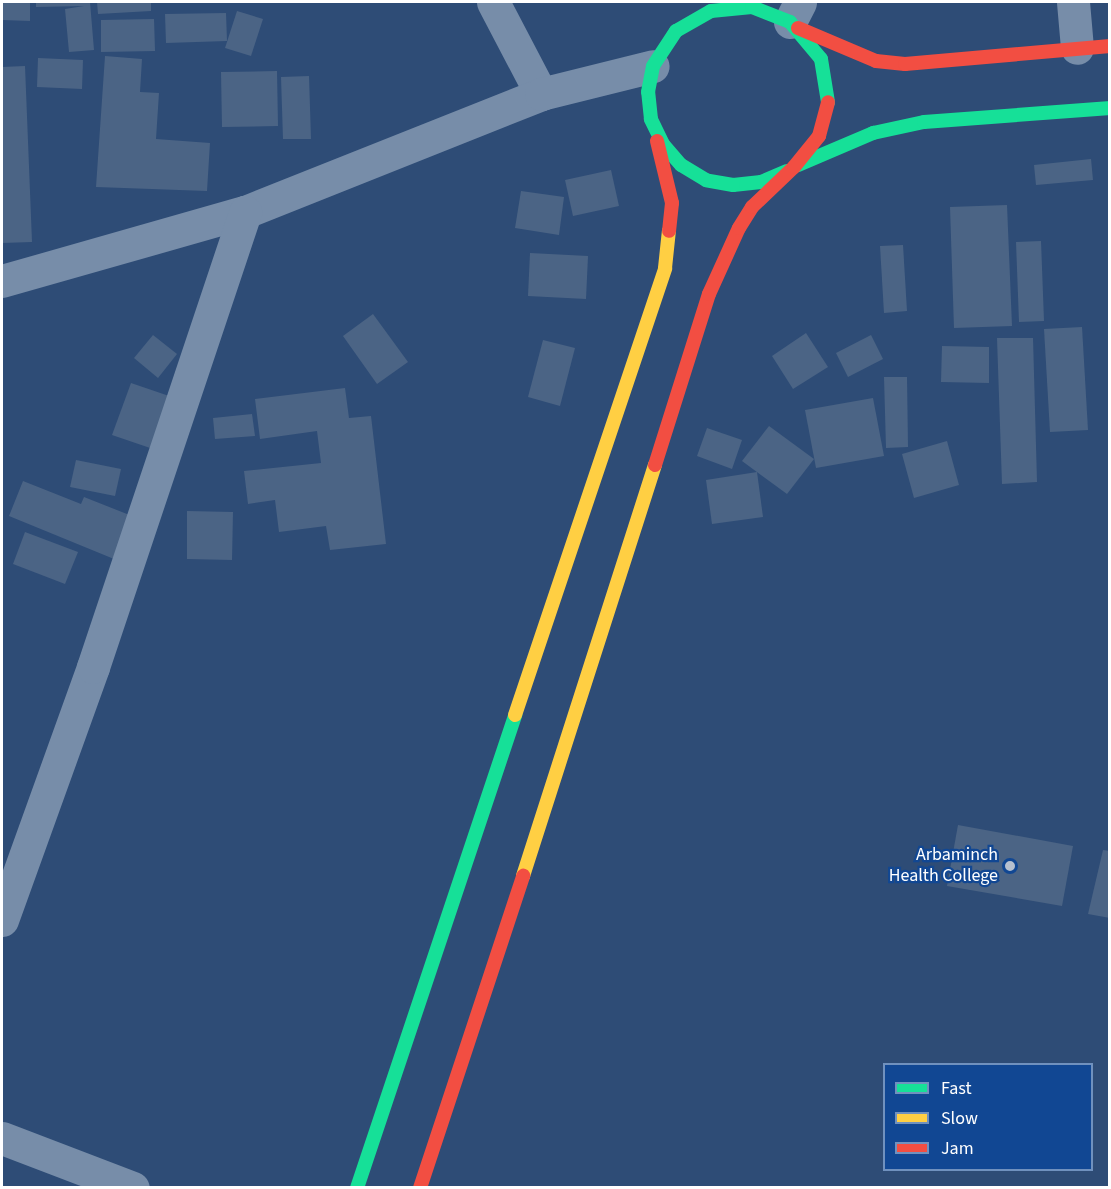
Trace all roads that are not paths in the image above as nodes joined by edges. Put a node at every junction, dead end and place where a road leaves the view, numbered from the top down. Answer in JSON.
{"nodes":[{"id":1,"x":493,"y":2,"type":"edge"},
{"id":2,"x":1073,"y":2,"type":"edge"},
{"id":3,"x":710,"y":6,"type":"edge"},
{"id":4,"x":796,"y":17,"type":"edge"},
{"id":5,"x":1110,"y":46,"type":"edge"},
{"id":6,"x":1077,"y":48,"type":"junction"},
{"id":7,"x":653,"y":66,"type":"junction"},
{"id":8,"x":541,"y":94,"type":"junction"},
{"id":9,"x":1110,"y":108,"type":"edge"},
{"id":10,"x":651,"y":119,"type":"junction"},
{"id":11,"x":790,"y":169,"type":"junction"},
{"id":12,"x":244,"y":212,"type":"junction"},
{"id":13,"x":2,"y":280,"type":"edge"},
{"id":14,"x":2,"y":920,"type":"edge"},
{"id":15,"x":2,"y":1138,"type":"edge"},
{"id":16,"x":133,"y":1188,"type":"edge"},
{"id":17,"x":357,"y":1188,"type":"edge"},
{"id":18,"x":420,"y":1188,"type":"edge"}],
"edges":[{"from":1,"to":8,"type":"street"},
{"from":2,"to":6,"type":"street"},
{"from":3,"to":4,"type":"main road"},
{"from":3,"to":7,"type":"main road"},
{"from":4,"to":6,"type":"main road"},
{"from":4,"to":11,"type":"main road"},
{"from":5,"to":6,"type":"main road"},
{"from":7,"to":8,"type":"street"},
{"from":7,"to":10,"type":"main road"},
{"from":8,"to":12,"type":"street"},
{"from":9,"to":11,"type":"main road"},
{"from":10,"to":11,"type":"main road"},
{"from":10,"to":17,"type":"main road"},
{"from":11,"to":18,"type":"main road"},
{"from":12,"to":13,"type":"street"},
{"from":12,"to":14,"type":"street"},
{"from":15,"to":16,"type":"street"}]}
